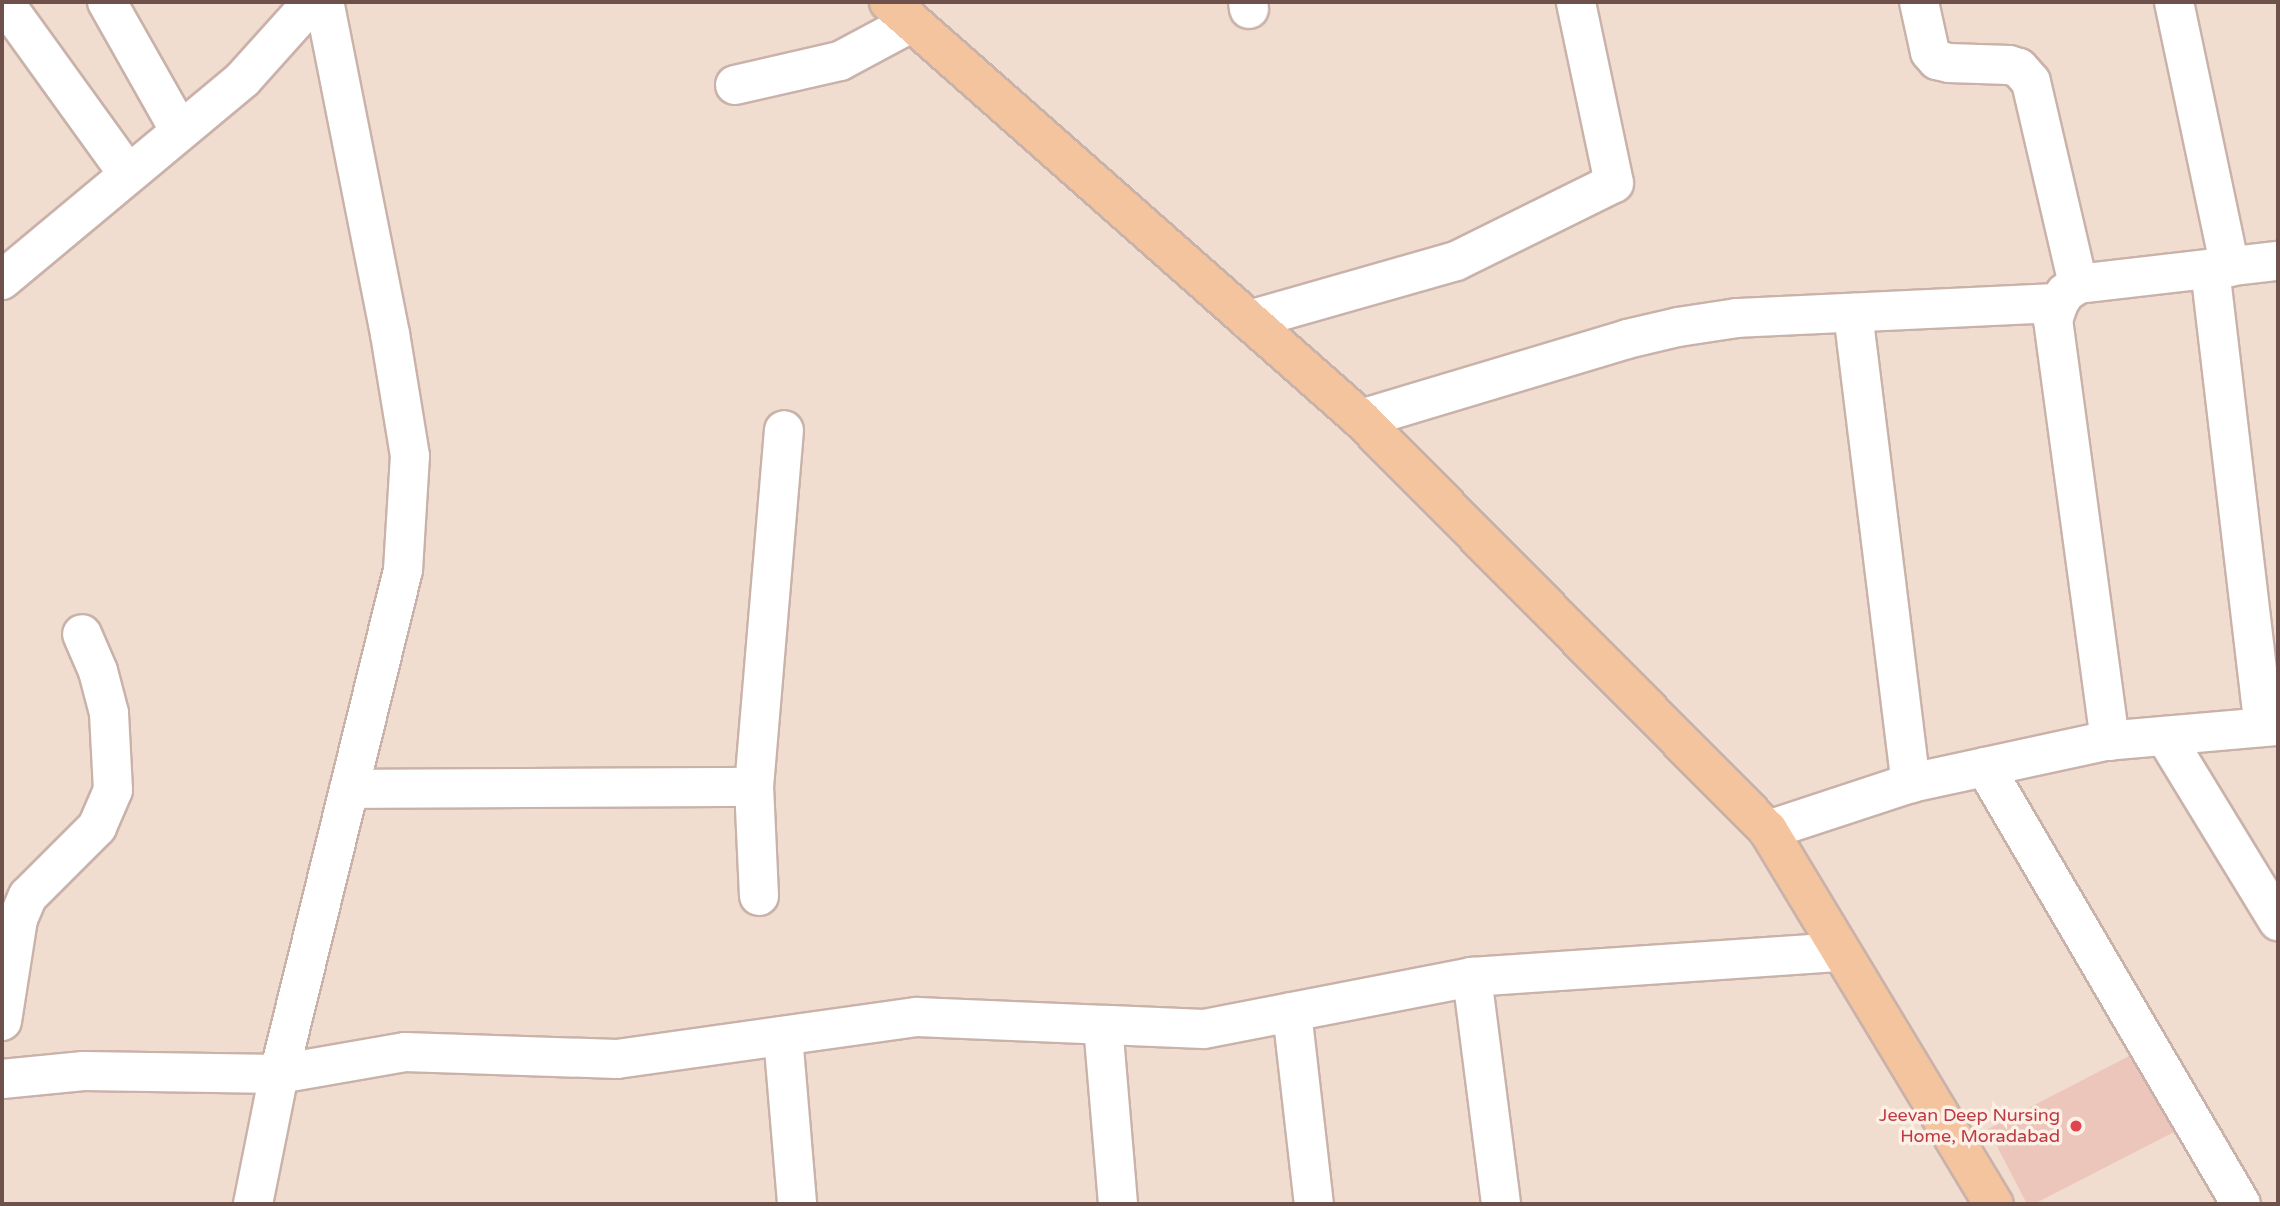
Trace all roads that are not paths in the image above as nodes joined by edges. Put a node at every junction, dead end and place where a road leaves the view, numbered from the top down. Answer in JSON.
{"nodes":[{"id":1,"x":4,"y":2,"type":"edge"},
{"id":2,"x":107,"y":2,"type":"edge"},
{"id":3,"x":312,"y":2,"type":"edge"},
{"id":4,"x":324,"y":2,"type":"edge"},
{"id":5,"x":1576,"y":2,"type":"edge"},
{"id":6,"x":1919,"y":2,"type":"edge"},
{"id":7,"x":2174,"y":2,"type":"edge"},
{"id":8,"x":900,"y":13,"type":"edge"},
{"id":9,"x":735,"y":85,"type":"dead end"},
{"id":10,"x":180,"y":131,"type":"junction"},
{"id":11,"x":128,"y":174,"type":"junction"},
{"id":12,"x":2278,"y":261,"type":"edge"},
{"id":13,"x":2220,"y":268,"type":"junction"},
{"id":14,"x":2,"y":280,"type":"edge"},
{"id":15,"x":2068,"y":294,"type":"junction"},
{"id":16,"x":1853,"y":313,"type":"junction"},
{"id":17,"x":1249,"y":320,"type":"junction"},
{"id":18,"x":1362,"y":419,"type":"junction"},
{"id":19,"x":784,"y":430,"type":"dead end"},
{"id":20,"x":82,"y":635,"type":"dead end"},
{"id":21,"x":2271,"y":727,"type":"edge"},
{"id":22,"x":2165,"y":736,"type":"junction"},
{"id":23,"x":2110,"y":741,"type":"junction"},
{"id":24,"x":1985,"y":767,"type":"junction"},
{"id":25,"x":1911,"y":783,"type":"junction"},
{"id":26,"x":754,"y":787,"type":"junction"},
{"id":27,"x":349,"y":789,"type":"junction"},
{"id":28,"x":1768,"y":830,"type":"junction"},
{"id":29,"x":759,"y":896,"type":"dead end"},
{"id":30,"x":2278,"y":921,"type":"edge"},
{"id":31,"x":1840,"y":952,"type":"junction"},
{"id":32,"x":1472,"y":977,"type":"junction"},
{"id":33,"x":1292,"y":1012,"type":"junction"},
{"id":34,"x":2,"y":1021,"type":"edge"},
{"id":35,"x":1103,"y":1025,"type":"junction"},
{"id":36,"x":783,"y":1036,"type":"junction"},
{"id":37,"x":279,"y":1073,"type":"junction"},
{"id":38,"x":2,"y":1079,"type":"edge"},
{"id":39,"x":253,"y":1204,"type":"edge"},
{"id":40,"x":797,"y":1204,"type":"edge"},
{"id":41,"x":1118,"y":1204,"type":"edge"},
{"id":42,"x":1314,"y":1204,"type":"edge"},
{"id":43,"x":1502,"y":1204,"type":"edge"},
{"id":44,"x":1994,"y":1204,"type":"edge"},
{"id":45,"x":2241,"y":1204,"type":"edge"}],
"edges":[{"from":1,"to":11,"type":"street"},
{"from":2,"to":10,"type":"street"},
{"from":3,"to":10,"type":"street"},
{"from":4,"to":27,"type":"street"},
{"from":5,"to":17,"type":"street"},
{"from":6,"to":15,"type":"street"},
{"from":7,"to":13,"type":"street"},
{"from":8,"to":9,"type":"street"},
{"from":8,"to":17,"type":"main road"},
{"from":10,"to":11,"type":"street"},
{"from":11,"to":14,"type":"street"},
{"from":12,"to":13,"type":"street"},
{"from":13,"to":15,"type":"street"},
{"from":13,"to":21,"type":"street"},
{"from":15,"to":16,"type":"street"},
{"from":15,"to":23,"type":"street"},
{"from":16,"to":18,"type":"street"},
{"from":16,"to":25,"type":"street"},
{"from":17,"to":18,"type":"main road"},
{"from":18,"to":28,"type":"main road"},
{"from":19,"to":26,"type":"street"},
{"from":20,"to":34,"type":"street"},
{"from":21,"to":22,"type":"street"},
{"from":22,"to":23,"type":"street"},
{"from":22,"to":30,"type":"street"},
{"from":23,"to":24,"type":"street"},
{"from":24,"to":25,"type":"street"},
{"from":24,"to":45,"type":"street"},
{"from":25,"to":28,"type":"street"},
{"from":26,"to":27,"type":"street"},
{"from":26,"to":29,"type":"street"},
{"from":27,"to":37,"type":"street"},
{"from":28,"to":31,"type":"main road"},
{"from":31,"to":32,"type":"street"},
{"from":31,"to":44,"type":"main road"},
{"from":32,"to":33,"type":"street"},
{"from":32,"to":43,"type":"street"},
{"from":33,"to":35,"type":"street"},
{"from":33,"to":42,"type":"street"},
{"from":35,"to":36,"type":"street"},
{"from":35,"to":41,"type":"street"},
{"from":36,"to":37,"type":"street"},
{"from":36,"to":40,"type":"street"},
{"from":37,"to":38,"type":"street"},
{"from":37,"to":39,"type":"street"}]}
